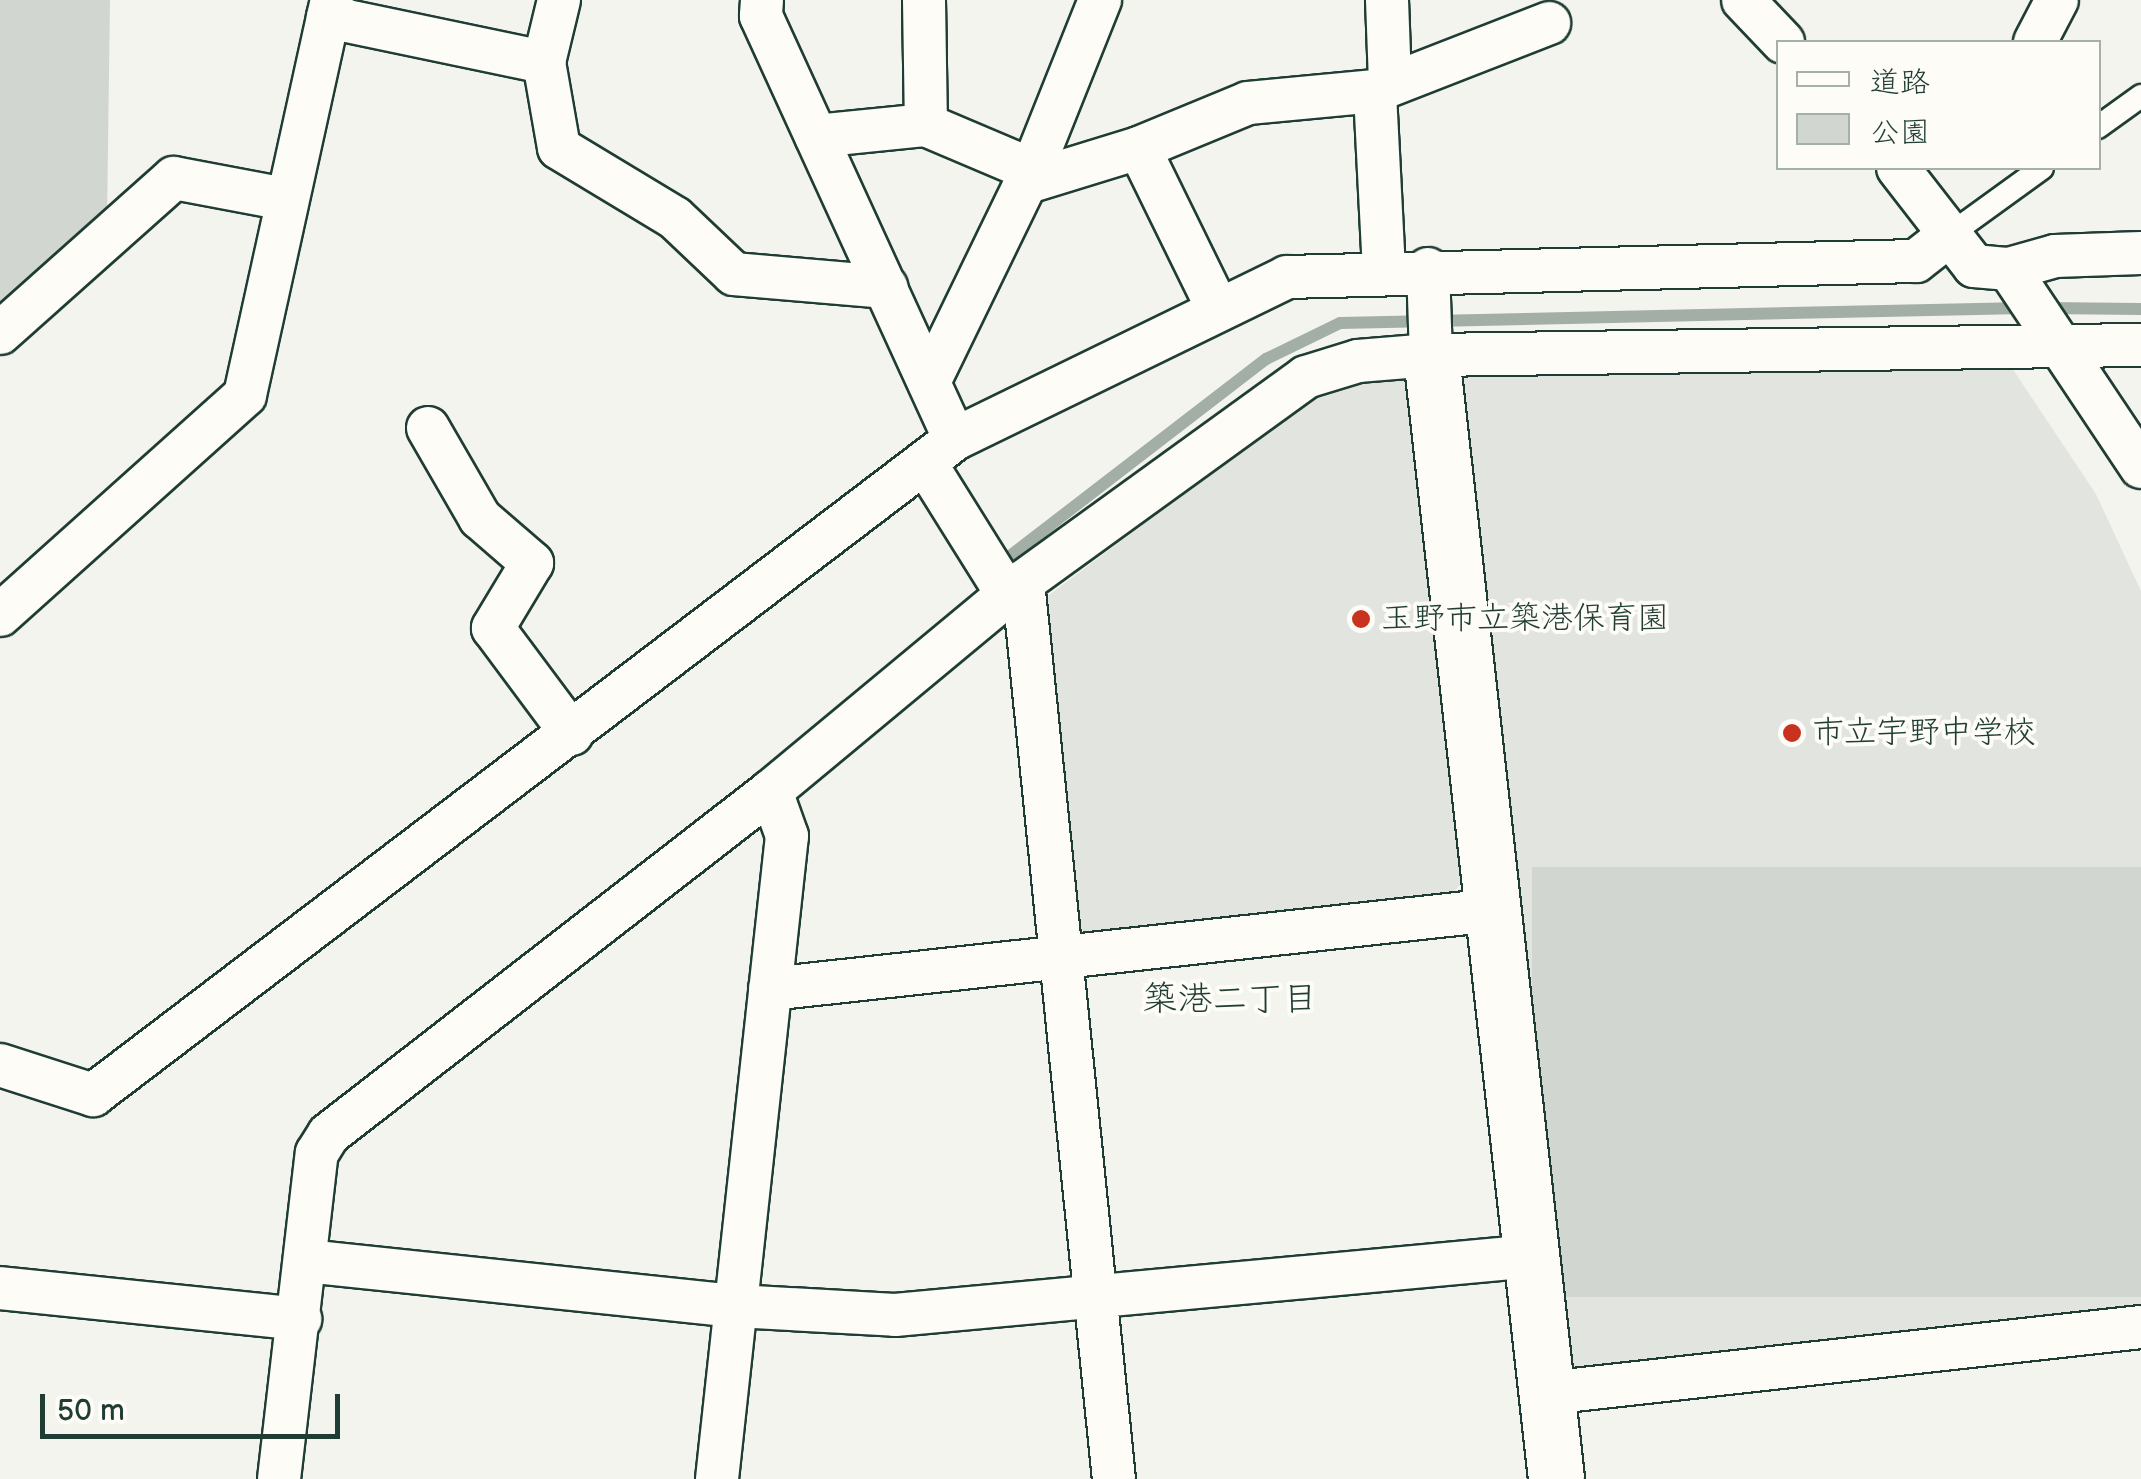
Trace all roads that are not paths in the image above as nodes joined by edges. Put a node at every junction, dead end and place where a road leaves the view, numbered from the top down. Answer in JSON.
{"nodes":[{"id":1,"x":559,"y":0,"type":"edge"},
{"id":2,"x":762,"y":0,"type":"edge"},
{"id":3,"x":924,"y":0,"type":"edge"},
{"id":4,"x":1100,"y":0,"type":"edge"},
{"id":5,"x":1387,"y":0,"type":"edge"},
{"id":6,"x":1743,"y":0,"type":"edge"},
{"id":7,"x":2056,"y":0,"type":"edge"},
{"id":8,"x":330,"y":8,"type":"edge"},
{"id":9,"x":1549,"y":22,"type":"dead end"},
{"id":10,"x":1780,"y":40,"type":"edge"},
{"id":11,"x":2036,"y":40,"type":"edge"},
{"id":12,"x":544,"y":62,"type":"junction"},
{"id":13,"x":1383,"y":86,"type":"junction"},
{"id":14,"x":2141,"y":96,"type":"edge"},
{"id":15,"x":926,"y":125,"type":"junction"},
{"id":16,"x":2101,"y":125,"type":"edge"},
{"id":17,"x":816,"y":136,"type":"junction"},
{"id":18,"x":1138,"y":148,"type":"junction"},
{"id":19,"x":2039,"y":170,"type":"edge"},
{"id":20,"x":1908,"y":172,"type":"edge"},
{"id":21,"x":1029,"y":176,"type":"junction"},
{"id":22,"x":285,"y":199,"type":"junction"},
{"id":23,"x":1948,"y":236,"type":"junction"},
{"id":24,"x":2141,"y":253,"type":"edge"},
{"id":25,"x":1384,"y":270,"type":"junction"},
{"id":26,"x":1428,"y":270,"type":"junction"},
{"id":27,"x":886,"y":288,"type":"junction"},
{"id":28,"x":2033,"y":306,"type":"junction"},
{"id":29,"x":1218,"y":309,"type":"junction"},
{"id":30,"x":1431,"y":331,"type":"junction"},
{"id":31,"x":0,"y":333,"type":"edge"},
{"id":32,"x":2141,"y":345,"type":"edge"},
{"id":33,"x":929,"y":382,"type":"junction"},
{"id":34,"x":428,"y":428,"type":"dead end"},
{"id":35,"x":941,"y":452,"type":"junction"},
{"id":36,"x":2141,"y":467,"type":"edge"},
{"id":37,"x":1015,"y":588,"type":"junction"},
{"id":38,"x":0,"y":615,"type":"edge"},
{"id":39,"x":572,"y":734,"type":"junction"},
{"id":40,"x":771,"y":791,"type":"junction"},
{"id":41,"x":1494,"y":910,"type":"junction"},
{"id":42,"x":1064,"y":956,"type":"junction"},
{"id":43,"x":770,"y":988,"type":"junction"},
{"id":44,"x":0,"y":1065,"type":"edge"},
{"id":45,"x":1532,"y":1256,"type":"junction"},
{"id":46,"x":306,"y":1261,"type":"junction"},
{"id":47,"x":0,"y":1288,"type":"edge"},
{"id":48,"x":1096,"y":1297,"type":"junction"},
{"id":49,"x":736,"y":1306,"type":"junction"},
{"id":50,"x":300,"y":1319,"type":"junction"},
{"id":51,"x":2141,"y":1327,"type":"edge"},
{"id":52,"x":1547,"y":1393,"type":"junction"},
{"id":53,"x":278,"y":1479,"type":"edge"},
{"id":54,"x":717,"y":1479,"type":"edge"},
{"id":55,"x":1114,"y":1479,"type":"edge"},
{"id":56,"x":1556,"y":1479,"type":"edge"}],
"edges":[{"from":1,"to":12,"type":"street"},
{"from":2,"to":17,"type":"street"},
{"from":3,"to":15,"type":"street"},
{"from":4,"to":21,"type":"street"},
{"from":5,"to":13,"type":"street"},
{"from":6,"to":10,"type":"street"},
{"from":7,"to":11,"type":"street"},
{"from":8,"to":12,"type":"street"},
{"from":8,"to":22,"type":"street"},
{"from":9,"to":13,"type":"street"},
{"from":12,"to":27,"type":"street"},
{"from":13,"to":18,"type":"street"},
{"from":13,"to":25,"type":"street"},
{"from":14,"to":16,"type":"lane"},
{"from":15,"to":17,"type":"street"},
{"from":15,"to":21,"type":"street"},
{"from":17,"to":27,"type":"street"},
{"from":18,"to":21,"type":"street"},
{"from":18,"to":29,"type":"street"},
{"from":19,"to":23,"type":"lane"},
{"from":20,"to":23,"type":"street"},
{"from":21,"to":33,"type":"street"},
{"from":22,"to":31,"type":"street"},
{"from":22,"to":38,"type":"street"},
{"from":23,"to":26,"type":"street"},
{"from":23,"to":28,"type":"street"},
{"from":24,"to":28,"type":"street"},
{"from":25,"to":26,"type":"street"},
{"from":25,"to":29,"type":"street"},
{"from":26,"to":30,"type":"street"},
{"from":27,"to":33,"type":"street"},
{"from":28,"to":30,"type":"street"},
{"from":28,"to":32,"type":"street"},
{"from":28,"to":36,"type":"street"},
{"from":29,"to":35,"type":"street"},
{"from":30,"to":37,"type":"street"},
{"from":30,"to":41,"type":"street"},
{"from":33,"to":35,"type":"street"},
{"from":34,"to":39,"type":"street"},
{"from":35,"to":37,"type":"street"},
{"from":35,"to":39,"type":"street"},
{"from":37,"to":40,"type":"street"},
{"from":37,"to":42,"type":"street"},
{"from":39,"to":44,"type":"street"},
{"from":40,"to":43,"type":"street"},
{"from":40,"to":46,"type":"street"},
{"from":41,"to":42,"type":"street"},
{"from":41,"to":45,"type":"street"},
{"from":42,"to":43,"type":"street"},
{"from":42,"to":48,"type":"street"},
{"from":43,"to":49,"type":"street"},
{"from":45,"to":48,"type":"street"},
{"from":45,"to":52,"type":"street"},
{"from":46,"to":49,"type":"street"},
{"from":46,"to":50,"type":"street"},
{"from":47,"to":50,"type":"street"},
{"from":48,"to":49,"type":"street"},
{"from":48,"to":55,"type":"street"},
{"from":49,"to":54,"type":"street"},
{"from":50,"to":53,"type":"street"},
{"from":51,"to":52,"type":"street"},
{"from":52,"to":56,"type":"street"}]}
